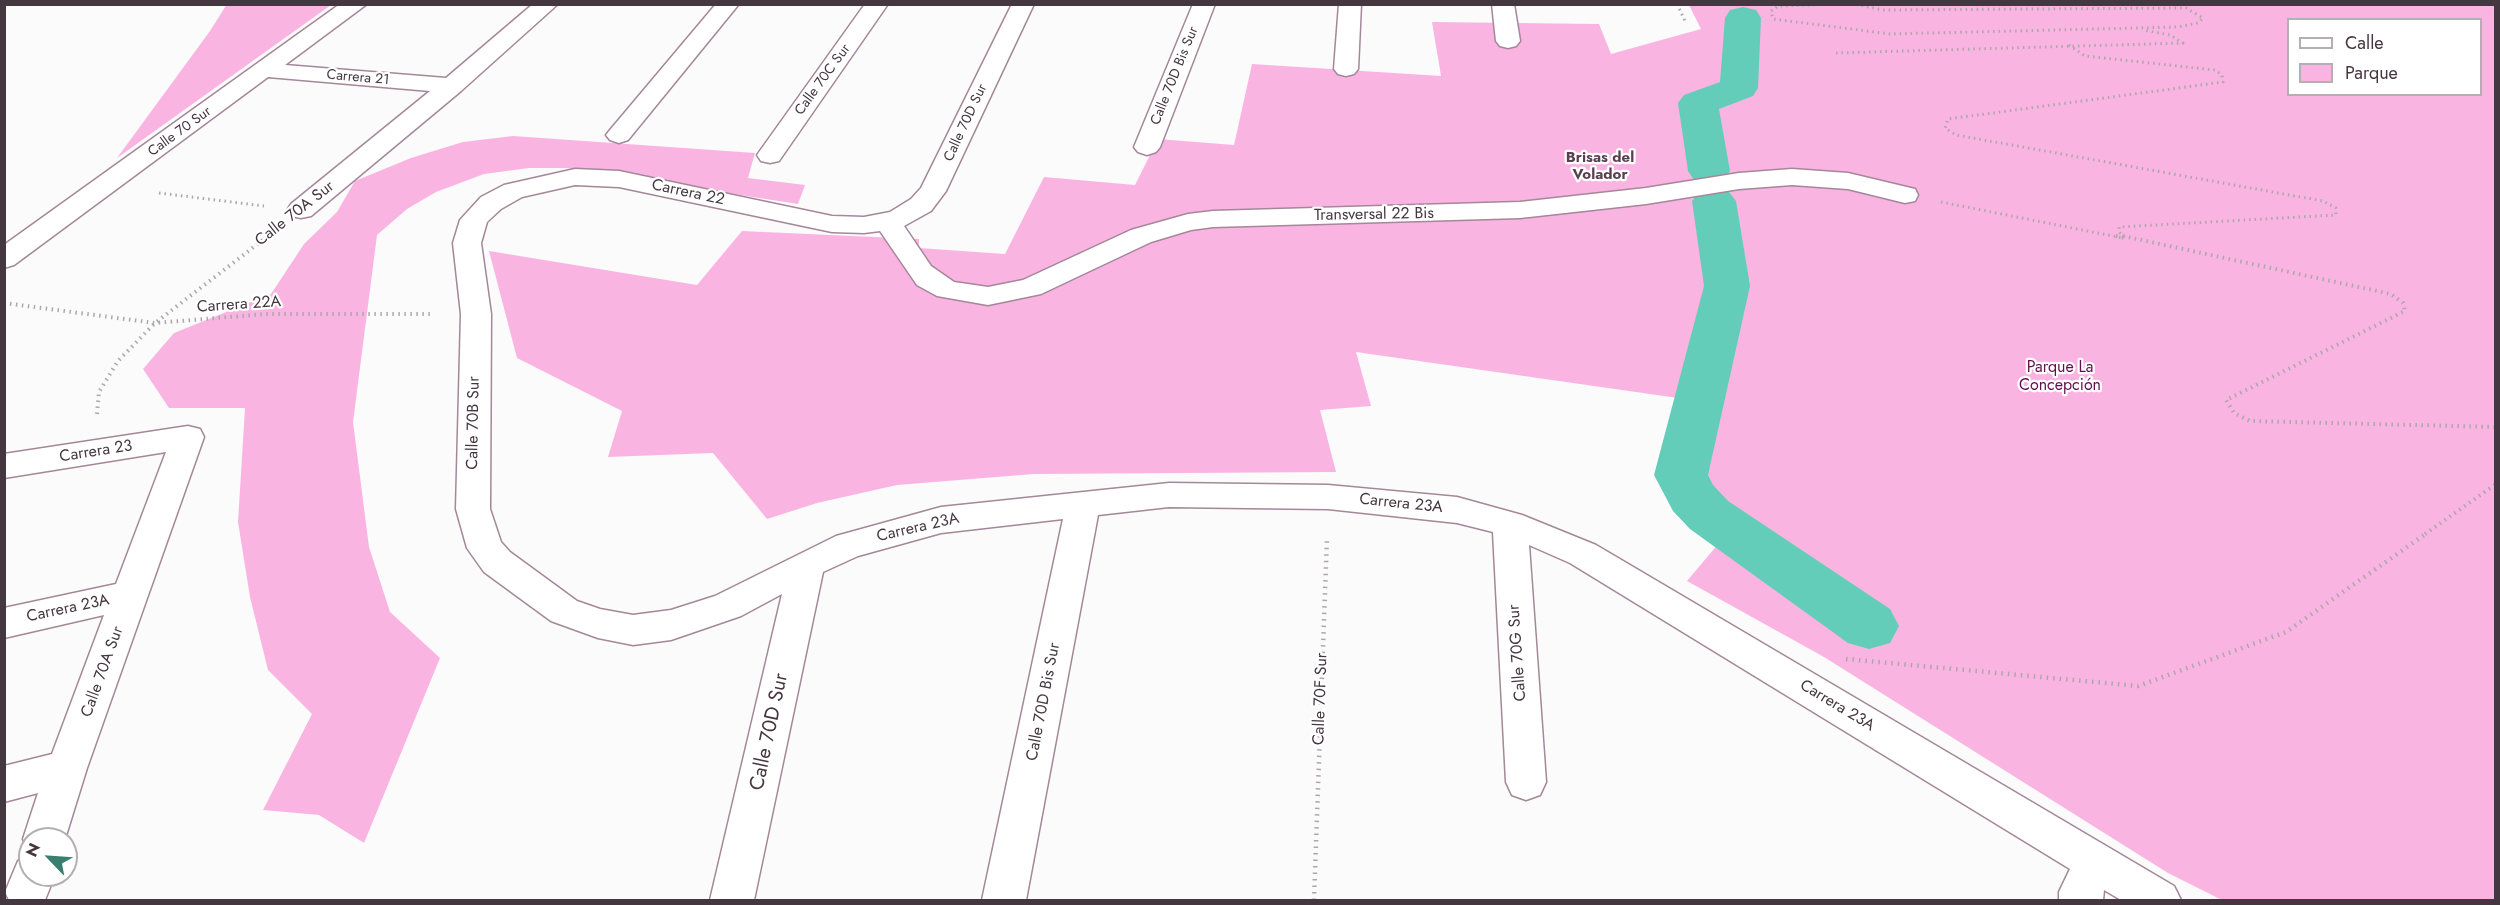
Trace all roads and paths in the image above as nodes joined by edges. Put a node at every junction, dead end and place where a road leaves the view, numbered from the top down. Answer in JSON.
{"nodes":[{"id":1,"x":356,"y":4,"type":"edge"},
{"id":2,"x":547,"y":4,"type":"edge"},
{"id":3,"x":728,"y":4,"type":"edge"},
{"id":4,"x":877,"y":4,"type":"edge"},
{"id":5,"x":1023,"y":4,"type":"edge"},
{"id":6,"x":1204,"y":4,"type":"edge"},
{"id":7,"x":1350,"y":4,"type":"edge"},
{"id":8,"x":1503,"y":4,"type":"edge"},
{"id":9,"x":1677,"y":4,"type":"edge"},
{"id":10,"x":1837,"y":4,"type":"edge"},
{"id":11,"x":1854,"y":4,"type":"edge"},
{"id":12,"x":1686,"y":23,"type":"dead end"},
{"id":13,"x":2134,"y":28,"type":"junction"},
{"id":14,"x":1508,"y":41,"type":"dead end"},
{"id":15,"x":2069,"y":45,"type":"junction"},
{"id":16,"x":1836,"y":53,"type":"dead end"},
{"id":17,"x":1346,"y":69,"type":"dead end"},
{"id":18,"x":264,"y":70,"type":"junction"},
{"id":19,"x":452,"y":86,"type":"junction"},
{"id":20,"x":619,"y":135,"type":"dead end"},
{"id":21,"x":1147,"y":147,"type":"dead end"},
{"id":22,"x":770,"y":155,"type":"dead end"},
{"id":23,"x":178,"y":195,"type":"dead end"},
{"id":24,"x":1905,"y":195,"type":"joint"},
{"id":25,"x":491,"y":203,"type":"joint"},
{"id":26,"x":301,"y":210,"type":"junction"},
{"id":27,"x":888,"y":222,"type":"junction"},
{"id":28,"x":2125,"y":238,"type":"junction"},
{"id":29,"x":4,"y":259,"type":"edge"},
{"id":30,"x":4,"y":303,"type":"edge"},
{"id":31,"x":476,"y":314,"type":"junction"},
{"id":32,"x":155,"y":323,"type":"junction"},
{"id":33,"x":2496,"y":427,"type":"edge"},
{"id":34,"x":188,"y":437,"type":"joint"},
{"id":35,"x":94,"y":452,"type":"junction"},
{"id":36,"x":4,"y":466,"type":"edge"},
{"id":37,"x":2496,"y":484,"type":"edge"},
{"id":38,"x":1328,"y":497,"type":"junction"},
{"id":39,"x":1083,"y":504,"type":"junction"},
{"id":40,"x":1510,"y":524,"type":"junction"},
{"id":41,"x":807,"y":564,"type":"junction"},
{"id":42,"x":131,"y":595,"type":"junction"},
{"id":43,"x":564,"y":611,"type":"joint"},
{"id":44,"x":4,"y":623,"type":"edge"},
{"id":45,"x":1835,"y":658,"type":"dead end"},
{"id":46,"x":68,"y":768,"type":"junction"},
{"id":47,"x":1526,"y":782,"type":"dead end"},
{"id":48,"x":4,"y":784,"type":"edge"},
{"id":49,"x":49,"y":827,"type":"edge"},
{"id":50,"x":2087,"y":881,"type":"edge"},
{"id":51,"x":732,"y":900,"type":"edge"},
{"id":52,"x":1004,"y":900,"type":"edge"},
{"id":53,"x":1314,"y":900,"type":"edge"},
{"id":54,"x":2159,"y":900,"type":"edge"}],
"edges":[{"from":1,"to":18,"type":"street","name":"Calle 70 Sur"},
{"from":2,"to":19,"type":"street","name":"Calle 70A Sur"},
{"from":3,"to":20,"type":"street"},
{"from":4,"to":22,"type":"street","name":"Calle 70C Sur"},
{"from":5,"to":27,"type":"street","name":"Calle 70D Sur"},
{"from":6,"to":21,"type":"street","name":"Calle 70D Bis Sur"},
{"from":7,"to":17,"type":"street"},
{"from":8,"to":14,"type":"street"},
{"from":9,"to":12,"type":"path"},
{"from":10,"to":13,"type":"path"},
{"from":11,"to":13,"type":"path"},
{"from":13,"to":15,"type":"path"},
{"from":15,"to":16,"type":"path"},
{"from":15,"to":28,"type":"path"},
{"from":18,"to":19,"type":"street","name":"Carrera 21"},
{"from":18,"to":29,"type":"street","name":"Calle 70 Sur"},
{"from":19,"to":26,"type":"street","name":"Calle 70A Sur"},
{"from":23,"to":26,"type":"path"},
{"from":24,"to":27,"type":"street","name":"Transversal 22 Bis"},
{"from":24,"to":28,"type":"path"},
{"from":25,"to":27,"type":"street","name":"Carrera 22"},
{"from":25,"to":31,"type":"street","name":"Calle 70B Sur"},
{"from":26,"to":32,"type":"path","name":"Calle 70A Sur"},
{"from":28,"to":33,"type":"path"},
{"from":30,"to":32,"type":"path","name":"Carrera 22A"},
{"from":31,"to":32,"type":"path","name":"Carrera 22A"},
{"from":31,"to":43,"type":"street","name":"Calle 70B Sur"},
{"from":32,"to":35,"type":"path","name":"Calle 70A Sur"},
{"from":34,"to":35,"type":"street","name":"Carrera 23"},
{"from":34,"to":42,"type":"street","name":"Calle 70A Sur"},
{"from":35,"to":36,"type":"street","name":"Carrera 23"},
{"from":37,"to":45,"type":"path"},
{"from":38,"to":39,"type":"street","name":"Carrera 23A"},
{"from":38,"to":40,"type":"street","name":"Carrera 23A"},
{"from":38,"to":53,"type":"path","name":"Calle 70F Sur"},
{"from":39,"to":41,"type":"street","name":"Carrera 23A"},
{"from":39,"to":52,"type":"street","name":"Calle 70D Bis Sur"},
{"from":40,"to":47,"type":"street","name":"Calle 70G Sur"},
{"from":40,"to":50,"type":"street","name":"Carrera 23A"},
{"from":41,"to":43,"type":"street","name":"Carrera 23A"},
{"from":41,"to":51,"type":"street","name":"Calle 70D Sur"},
{"from":42,"to":44,"type":"street","name":"Carrera 23A"},
{"from":42,"to":46,"type":"street","name":"Calle 70A Sur"},
{"from":46,"to":48,"type":"street"},
{"from":46,"to":49,"type":"street","name":"Calle 70A Sur"},
{"from":50,"to":54,"type":"street","name":"Carrera 23A"}]}
